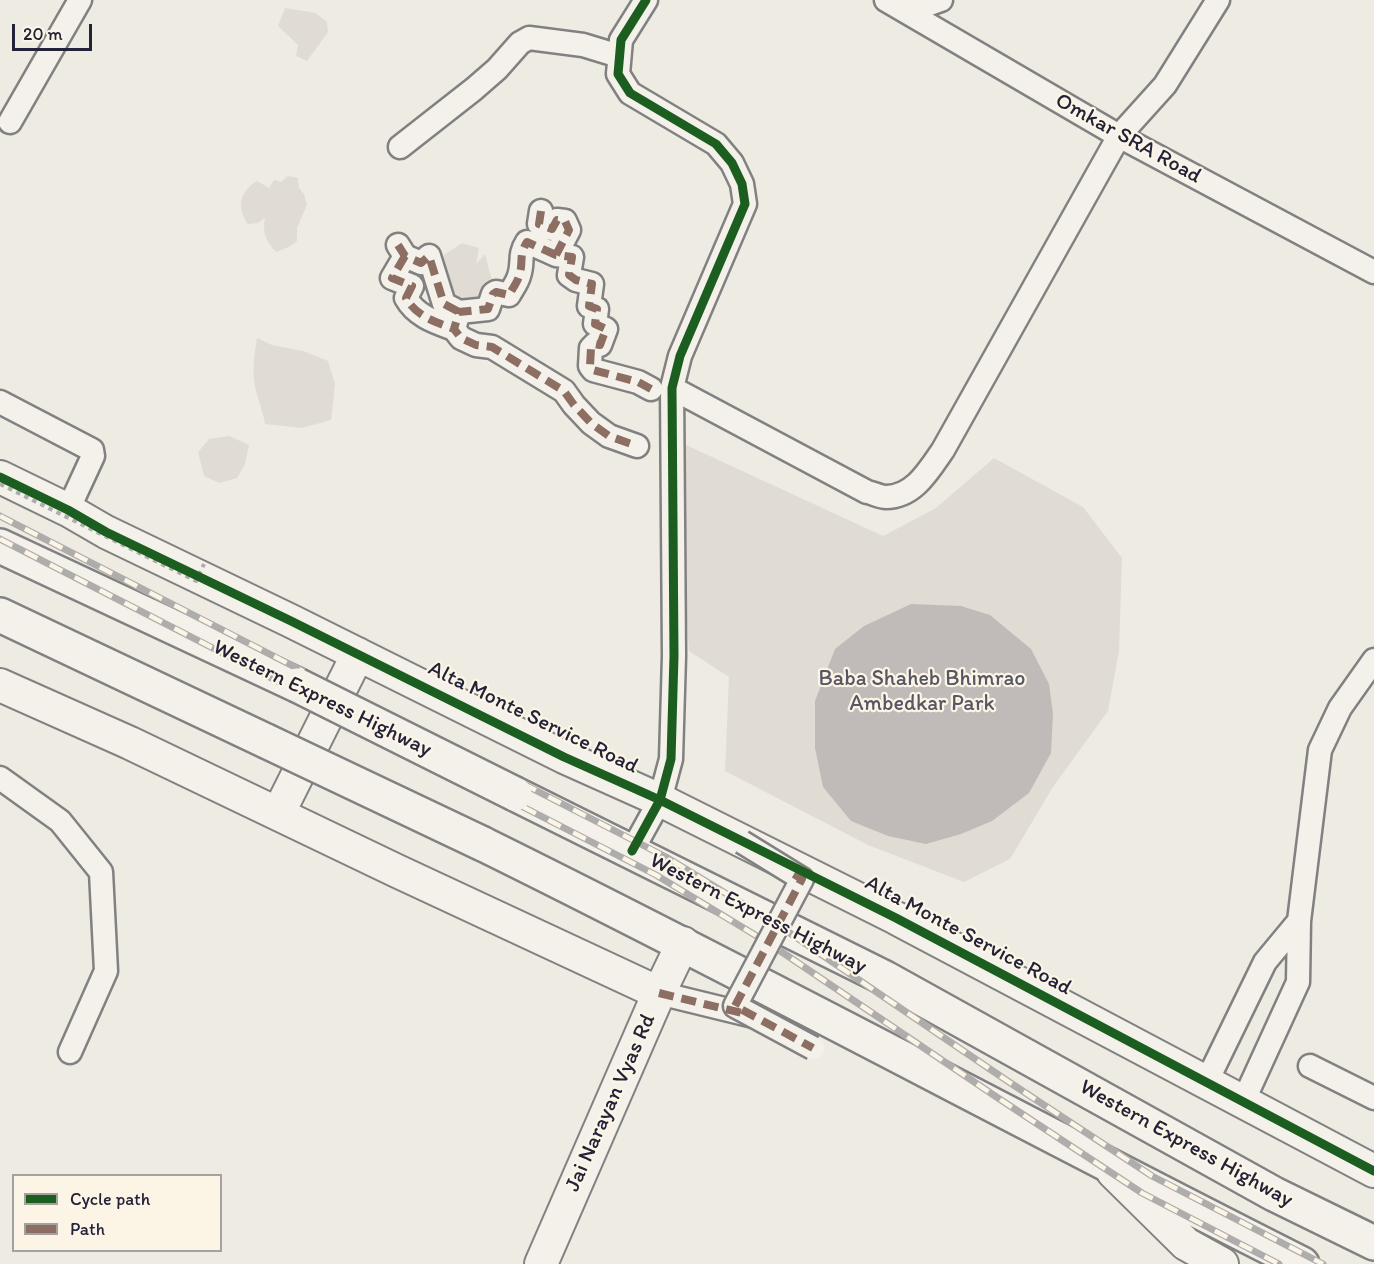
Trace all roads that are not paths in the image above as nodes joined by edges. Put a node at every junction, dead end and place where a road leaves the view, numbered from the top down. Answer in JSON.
{"nodes":[{"id":1,"x":80,"y":0,"type":"edge"},
{"id":2,"x":646,"y":0,"type":"edge"},
{"id":3,"x":886,"y":0,"type":"edge"},
{"id":4,"x":941,"y":0,"type":"edge"},
{"id":5,"x":1218,"y":0,"type":"edge"},
{"id":6,"x":907,"y":12,"type":"junction"},
{"id":7,"x":619,"y":56,"type":"junction"},
{"id":8,"x":10,"y":122,"type":"dead end"},
{"id":9,"x":1119,"y":135,"type":"junction"},
{"id":10,"x":400,"y":147,"type":"dead end"},
{"id":11,"x":541,"y":211,"type":"dead end"},
{"id":12,"x":556,"y":255,"type":"junction"},
{"id":13,"x":1374,"y":272,"type":"edge"},
{"id":14,"x":456,"y":321,"type":"junction"},
{"id":15,"x":661,"y":388,"type":"junction"},
{"id":16,"x":0,"y":402,"type":"edge"},
{"id":17,"x":637,"y":446,"type":"dead end"},
{"id":18,"x":0,"y":477,"type":"edge"},
{"id":19,"x":68,"y":510,"type":"junction"},
{"id":20,"x":0,"y":546,"type":"edge"},
{"id":21,"x":0,"y":615,"type":"edge"},
{"id":22,"x":358,"y":654,"type":"junction"},
{"id":23,"x":1374,"y":660,"type":"edge"},
{"id":24,"x":0,"y":685,"type":"edge"},
{"id":25,"x":0,"y":778,"type":"edge"},
{"id":26,"x":660,"y":800,"type":"junction"},
{"id":27,"x":278,"y":814,"type":"junction"},
{"id":28,"x":742,"y":842,"type":"junction"},
{"id":29,"x":632,"y":851,"type":"junction"},
{"id":30,"x":1299,"y":921,"type":"junction"},
{"id":31,"x":683,"y":943,"type":"junction"},
{"id":32,"x":659,"y":993,"type":"junction"},
{"id":33,"x":753,"y":1016,"type":"junction"},
{"id":34,"x":813,"y":1048,"type":"dead end"},
{"id":35,"x":70,"y":1052,"type":"dead end"},
{"id":36,"x":1310,"y":1066,"type":"dead end"},
{"id":37,"x":1206,"y":1083,"type":"junction"},
{"id":38,"x":1374,"y":1098,"type":"edge"},
{"id":39,"x":1243,"y":1102,"type":"junction"},
{"id":40,"x":1106,"y":1165,"type":"junction"},
{"id":41,"x":1228,"y":1169,"type":"junction"},
{"id":42,"x":1374,"y":1171,"type":"edge"},
{"id":43,"x":1205,"y":1215,"type":"junction"},
{"id":44,"x":1374,"y":1243,"type":"edge"},
{"id":45,"x":541,"y":1264,"type":"edge"},
{"id":46,"x":1222,"y":1264,"type":"edge"},
{"id":47,"x":1302,"y":1264,"type":"edge"}],
"edges":[{"from":1,"to":8,"type":"street"},
{"from":2,"to":7,"type":"street"},
{"from":3,"to":6,"type":"street","name":"Omkar SRA Road"},
{"from":4,"to":6,"type":"street"},
{"from":5,"to":9,"type":"street"},
{"from":6,"to":9,"type":"street","name":"Omkar SRA Road"},
{"from":7,"to":10,"type":"street"},
{"from":7,"to":15,"type":"street"},
{"from":9,"to":13,"type":"street","name":"Omkar SRA Road"},
{"from":9,"to":15,"type":"street"},
{"from":11,"to":12,"type":"street"},
{"from":12,"to":14,"type":"street"},
{"from":12,"to":15,"type":"street"},
{"from":14,"to":14,"type":"street"},
{"from":14,"to":17,"type":"street"},
{"from":15,"to":26,"type":"street"},
{"from":16,"to":19,"type":"street"},
{"from":18,"to":19,"type":"street","name":"Alta Monte Service Road"},
{"from":19,"to":22,"type":"street","name":"Alta Monte Service Road"},
{"from":20,"to":29,"type":"highway","name":"Western Express Highway","bridge":true},
{"from":21,"to":31,"type":"highway","bridge":true},
{"from":22,"to":26,"type":"street","name":"Alta Monte Service Road"},
{"from":22,"to":27,"type":"street"},
{"from":23,"to":30,"type":"street"},
{"from":24,"to":27,"type":"street"},
{"from":25,"to":35,"type":"street"},
{"from":26,"to":28,"type":"street","name":"Alta Monte Service Road"},
{"from":26,"to":29,"type":"street"},
{"from":27,"to":32,"type":"street"},
{"from":28,"to":33,"type":"street","bridge":true},
{"from":28,"to":37,"type":"street","name":"Alta Monte Service Road"},
{"from":29,"to":41,"type":"highway","name":"Western Express Highway"},
{"from":30,"to":37,"type":"street"},
{"from":30,"to":39,"type":"street"},
{"from":31,"to":32,"type":"street","name":"Jai Narayan Vyas Rd"},
{"from":31,"to":40,"type":"highway"},
{"from":32,"to":33,"type":"street"},
{"from":32,"to":45,"type":"street","name":"Jai Narayan Vyas Rd"},
{"from":33,"to":34,"type":"street","bridge":true},
{"from":36,"to":38,"type":"street"},
{"from":37,"to":39,"type":"street","name":"Alta Monte Service Road"},
{"from":39,"to":42,"type":"street","name":"Alta Monte Service Road"},
{"from":40,"to":43,"type":"highway"},
{"from":40,"to":46,"type":"street"},
{"from":41,"to":43,"type":"highway"},
{"from":41,"to":44,"type":"highway","name":"Western Express Highway"},
{"from":43,"to":47,"type":"highway"}]}
